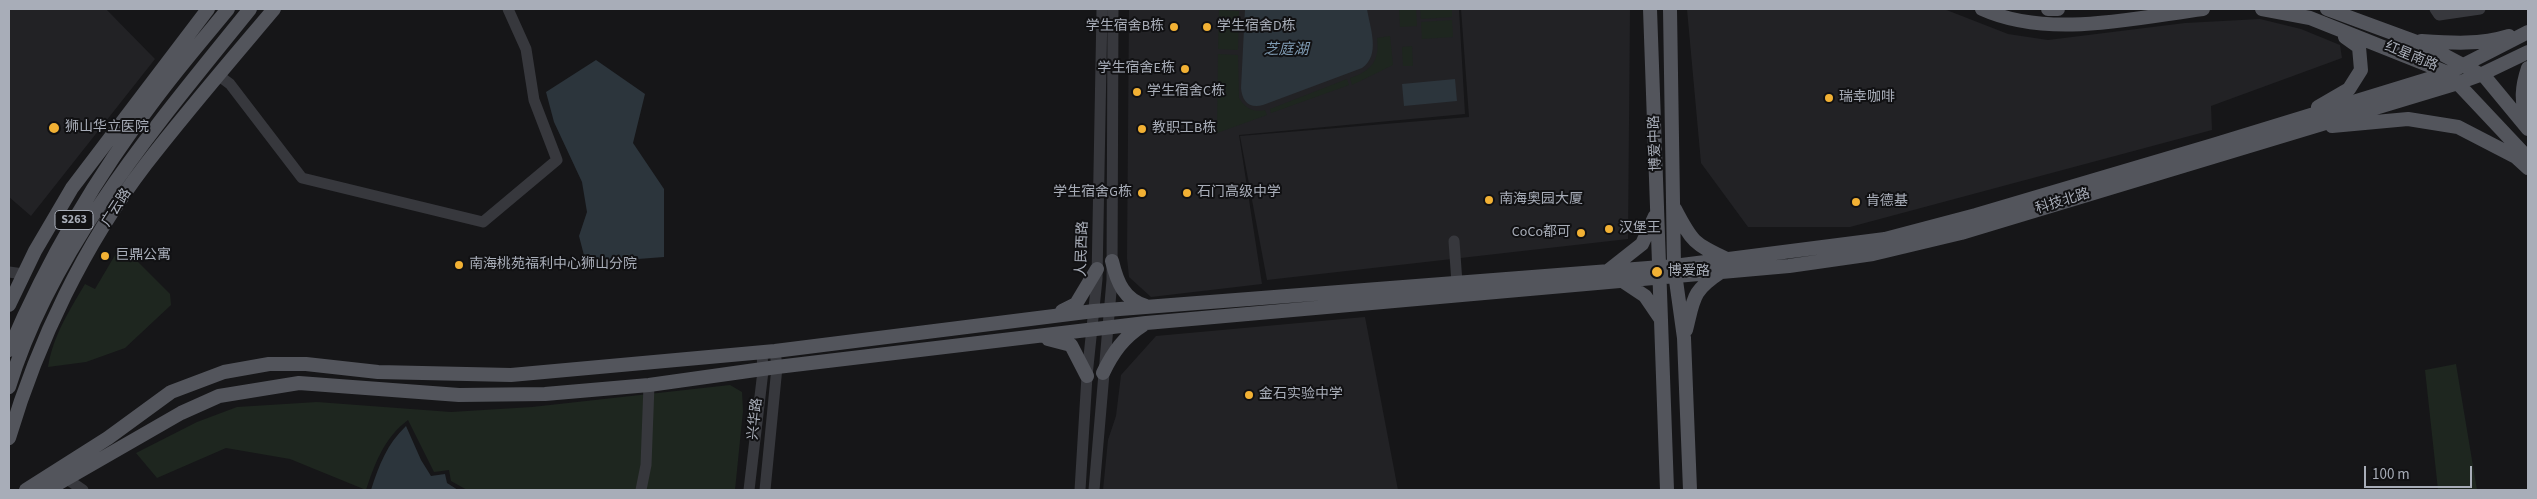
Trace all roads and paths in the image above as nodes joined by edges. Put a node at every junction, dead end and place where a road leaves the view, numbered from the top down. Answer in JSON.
{"nodes":[{"id":1,"x":208,"y":9,"type":"edge"},
{"id":2,"x":228,"y":9,"type":"edge"},
{"id":3,"x":250,"y":9,"type":"edge"},
{"id":4,"x":274,"y":9,"type":"edge"},
{"id":5,"x":508,"y":9,"type":"edge"},
{"id":6,"x":1102,"y":9,"type":"edge"},
{"id":7,"x":1113,"y":9,"type":"edge"},
{"id":8,"x":1650,"y":9,"type":"edge"},
{"id":9,"x":1670,"y":9,"type":"edge"},
{"id":10,"x":1982,"y":9,"type":"edge"},
{"id":11,"x":2048,"y":9,"type":"edge"},
{"id":12,"x":2058,"y":9,"type":"edge"},
{"id":13,"x":2203,"y":9,"type":"edge"},
{"id":14,"x":2262,"y":9,"type":"edge"},
{"id":15,"x":2327,"y":9,"type":"edge"},
{"id":16,"x":2435,"y":9,"type":"edge"},
{"id":17,"x":2480,"y":9,"type":"edge"},
{"id":18,"x":2326,"y":24,"type":"junction"},
{"id":19,"x":2528,"y":31,"type":"edge"},
{"id":20,"x":2410,"y":40,"type":"junction"},
{"id":21,"x":2528,"y":52,"type":"edge"},
{"id":22,"x":2463,"y":66,"type":"junction"},
{"id":23,"x":2528,"y":68,"type":"edge"},
{"id":24,"x":218,"y":75,"type":"junction"},
{"id":25,"x":2480,"y":75,"type":"junction"},
{"id":26,"x":2453,"y":78,"type":"junction"},
{"id":27,"x":155,"y":99,"type":"junction"},
{"id":28,"x":2528,"y":120,"type":"edge"},
{"id":29,"x":2292,"y":126,"type":"junction"},
{"id":30,"x":2528,"y":129,"type":"edge"},
{"id":31,"x":2528,"y":158,"type":"edge"},
{"id":32,"x":130,"y":164,"type":"junction"},
{"id":33,"x":2528,"y":168,"type":"edge"},
{"id":34,"x":72,"y":188,"type":"junction"},
{"id":35,"x":1674,"y":205,"type":"junction"},
{"id":36,"x":1658,"y":208,"type":"junction"},
{"id":37,"x":111,"y":216,"type":"junction"},
{"id":38,"x":1454,"y":241,"type":"dead end"},
{"id":39,"x":35,"y":251,"type":"junction"},
{"id":40,"x":1112,"y":261,"type":"junction"},
{"id":41,"x":1725,"y":266,"type":"junction"},
{"id":42,"x":1097,"y":269,"type":"junction"},
{"id":43,"x":1675,"y":270,"type":"junction"},
{"id":44,"x":1608,"y":271,"type":"junction"},
{"id":45,"x":9,"y":272,"type":"edge"},
{"id":46,"x":1660,"y":272,"type":"junction"},
{"id":47,"x":23,"y":274,"type":"junction"},
{"id":48,"x":1621,"y":280,"type":"junction"},
{"id":49,"x":1457,"y":283,"type":"junction"},
{"id":50,"x":9,"y":304,"type":"edge"},
{"id":51,"x":1149,"y":306,"type":"junction"},
{"id":52,"x":1110,"y":309,"type":"junction"},
{"id":53,"x":1094,"y":311,"type":"junction"},
{"id":54,"x":1054,"y":316,"type":"junction"},
{"id":55,"x":1660,"y":318,"type":"junction"},
{"id":56,"x":1146,"y":323,"type":"junction"},
{"id":57,"x":1107,"y":328,"type":"junction"},
{"id":58,"x":1092,"y":329,"type":"junction"},
{"id":59,"x":1030,"y":336,"type":"junction"},
{"id":60,"x":1684,"y":338,"type":"junction"},
{"id":61,"x":9,"y":344,"type":"edge"},
{"id":62,"x":9,"y":350,"type":"edge"},
{"id":63,"x":768,"y":352,"type":"junction"},
{"id":64,"x":770,"y":369,"type":"junction"},
{"id":65,"x":1103,"y":373,"type":"junction"},
{"id":66,"x":1087,"y":376,"type":"junction"},
{"id":67,"x":649,"y":385,"type":"junction"},
{"id":68,"x":9,"y":387,"type":"edge"},
{"id":69,"x":9,"y":438,"type":"edge"},
{"id":70,"x":67,"y":479,"type":"junction"},
{"id":71,"x":26,"y":490,"type":"edge"},
{"id":72,"x":48,"y":490,"type":"edge"},
{"id":73,"x":83,"y":490,"type":"edge"},
{"id":74,"x":641,"y":490,"type":"edge"},
{"id":75,"x":749,"y":490,"type":"edge"},
{"id":76,"x":765,"y":490,"type":"edge"},
{"id":77,"x":1080,"y":490,"type":"edge"},
{"id":78,"x":1094,"y":490,"type":"edge"},
{"id":79,"x":1667,"y":490,"type":"edge"},
{"id":80,"x":1690,"y":490,"type":"edge"}],
"edges":[{"from":1,"to":34,"type":"main road","number":"S263"},
{"from":2,"to":27,"type":"main road","number":"S263"},
{"from":3,"to":32,"type":"main road","name":"广云路","number":"S263"},
{"from":4,"to":24,"type":"main road","name":"广云路","number":"S263"},
{"from":5,"to":24,"type":"street"},
{"from":6,"to":42,"type":"street","name":"人民西路"},
{"from":7,"to":40,"type":"street"},
{"from":8,"to":36,"type":"main road","name":"博爱中路"},
{"from":9,"to":35,"type":"main road","name":"博爱中路"},
{"from":10,"to":13,"type":"main road"},
{"from":11,"to":12,"type":"main road"},
{"from":14,"to":18,"type":"main road","name":"红星南路"},
{"from":15,"to":20,"type":"main road","name":"红星南路"},
{"from":16,"to":17,"type":"street"},
{"from":18,"to":26,"type":"main road","name":"红星南路"},
{"from":18,"to":29,"type":"main road"},
{"from":19,"to":20,"type":"main road"},
{"from":19,"to":22,"type":"main road"},
{"from":20,"to":22,"type":"main road","name":"红星南路"},
{"from":21,"to":25,"type":"main road"},
{"from":22,"to":25,"type":"main road","name":"红星南路"},
{"from":22,"to":26,"type":"main road"},
{"from":23,"to":28,"type":"main road"},
{"from":24,"to":37,"type":"main road","name":"广云路","number":"S263"},
{"from":25,"to":26,"type":"main road"},
{"from":25,"to":30,"type":"main road","name":"红星南路"},
{"from":26,"to":29,"type":"main road"},
{"from":26,"to":31,"type":"main road","name":"红星南路"},
{"from":27,"to":34,"type":"main road"},
{"from":27,"to":62,"type":"main road","number":"S263"},
{"from":29,"to":33,"type":"main road"},
{"from":29,"to":41,"type":"main road","name":"科技北路"},
{"from":32,"to":37,"type":"main road"},
{"from":32,"to":68,"type":"main road","name":"广云路","number":"S263"},
{"from":34,"to":39,"type":"main road","number":"S263"},
{"from":35,"to":41,"type":"main road"},
{"from":35,"to":43,"type":"main road","name":"博爱中路"},
{"from":36,"to":44,"type":"main road"},
{"from":36,"to":46,"type":"main road","name":"博爱中路"},
{"from":37,"to":69,"type":"main road","name":"广云路","number":"S263"},
{"from":38,"to":49,"type":"street"},
{"from":39,"to":47,"type":"main road","number":"S263"},
{"from":39,"to":61,"type":"main road"},
{"from":40,"to":51,"type":"main road"},
{"from":40,"to":52,"type":"street"},
{"from":41,"to":43,"type":"main road","name":"科技北路"},
{"from":41,"to":60,"type":"main road"},
{"from":42,"to":53,"type":"street","name":"人民西路"},
{"from":42,"to":54,"type":"main road"},
{"from":43,"to":46,"type":"main road","name":"科技北路"},
{"from":43,"to":60,"type":"main road"},
{"from":44,"to":46,"type":"main road"},
{"from":44,"to":49,"type":"main road"},
{"from":45,"to":47,"type":"street"},
{"from":46,"to":48,"type":"main road"},
{"from":46,"to":55,"type":"main road"},
{"from":47,"to":50,"type":"main road","number":"S263"},
{"from":48,"to":55,"type":"main road"},
{"from":48,"to":56,"type":"main road"},
{"from":49,"to":51,"type":"main road"},
{"from":51,"to":52,"type":"main road"},
{"from":52,"to":53,"type":"main road"},
{"from":52,"to":57,"type":"street"},
{"from":53,"to":54,"type":"main road"},
{"from":53,"to":58,"type":"street","name":"人民西路"},
{"from":54,"to":63,"type":"main road"},
{"from":55,"to":79,"type":"main road"},
{"from":56,"to":57,"type":"main road"},
{"from":56,"to":65,"type":"main road"},
{"from":57,"to":58,"type":"main road"},
{"from":57,"to":65,"type":"street"},
{"from":58,"to":59,"type":"main road"},
{"from":58,"to":66,"type":"street","name":"人民西路"},
{"from":59,"to":64,"type":"main road"},
{"from":59,"to":66,"type":"main road"},
{"from":60,"to":80,"type":"main road"},
{"from":63,"to":64,"type":"street","name":"兴华路"},
{"from":63,"to":71,"type":"main road"},
{"from":64,"to":67,"type":"main road"},
{"from":64,"to":75,"type":"street","name":"兴华路"},
{"from":64,"to":76,"type":"street","name":"兴华路"},
{"from":65,"to":78,"type":"street"},
{"from":66,"to":77,"type":"street","name":"人民西路"},
{"from":67,"to":70,"type":"main road"},
{"from":67,"to":74,"type":"street"},
{"from":70,"to":72,"type":"main road"},
{"from":70,"to":73,"type":"street"}]}
